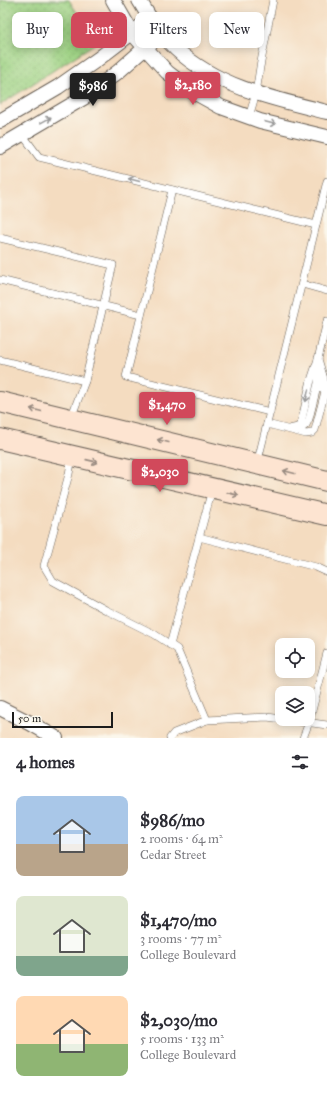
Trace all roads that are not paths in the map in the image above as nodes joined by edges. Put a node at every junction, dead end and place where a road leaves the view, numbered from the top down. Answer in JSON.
{"nodes":[{"id":1,"x":113,"y":0,"type":"edge"},
{"id":2,"x":139,"y":0,"type":"edge"},
{"id":3,"x":273,"y":0,"type":"edge"},
{"id":4,"x":146,"y":12,"type":"edge"},
{"id":5,"x":135,"y":31,"type":"edge"},
{"id":6,"x":132,"y":33,"type":"junction"},
{"id":7,"x":135,"y":36,"type":"edge"},
{"id":8,"x":146,"y":48,"type":"joint"},
{"id":9,"x":175,"y":48,"type":"edge"},
{"id":10,"x":256,"y":93,"type":"junction"},
{"id":11,"x":327,"y":112,"type":"edge"},
{"id":12,"x":249,"y":117,"type":"junction"},
{"id":13,"x":0,"y":120,"type":"edge"},
{"id":14,"x":22,"y":134,"type":"junction"},
{"id":15,"x":327,"y":137,"type":"edge"},
{"id":16,"x":0,"y":147,"type":"edge"},
{"id":17,"x":327,"y":182,"type":"edge"},
{"id":18,"x":172,"y":190,"type":"junction"},
{"id":19,"x":316,"y":225,"type":"junction"},
{"id":20,"x":0,"y":238,"type":"edge"},
{"id":21,"x":0,"y":280,"type":"edge"},
{"id":22,"x":302,"y":284,"type":"junction"},
{"id":23,"x":327,"y":291,"type":"edge"},
{"id":24,"x":104,"y":305,"type":"junction"},
{"id":25,"x":142,"y":314,"type":"junction"},
{"id":26,"x":327,"y":321,"type":"edge"},
{"id":27,"x":318,"y":358,"type":"junction"},
{"id":28,"x":0,"y":360,"type":"edge"},
{"id":29,"x":327,"y":372,"type":"edge"},
{"id":30,"x":85,"y":381,"type":"junction"},
{"id":31,"x":327,"y":384,"type":"edge"},
{"id":32,"x":0,"y":402,"type":"edge"},
{"id":33,"x":270,"y":412,"type":"junction"},
{"id":34,"x":70,"y":419,"type":"junction"},
{"id":35,"x":267,"y":424,"type":"junction"},
{"id":36,"x":293,"y":430,"type":"junction"},
{"id":37,"x":0,"y":439,"type":"edge"},
{"id":38,"x":72,"y":456,"type":"junction"},
{"id":39,"x":257,"y":464,"type":"junction"},
{"id":40,"x":327,"y":481,"type":"edge"},
{"id":41,"x":213,"y":489,"type":"junction"},
{"id":42,"x":327,"y":515,"type":"edge"},
{"id":43,"x":199,"y":537,"type":"junction"},
{"id":44,"x":327,"y":572,"type":"edge"},
{"id":45,"x":170,"y":644,"type":"junction"},
{"id":46,"x":327,"y":652,"type":"edge"},
{"id":47,"x":315,"y":699,"type":"edge"},
{"id":48,"x":0,"y":708,"type":"edge"},
{"id":49,"x":275,"y":718,"type":"edge"},
{"id":50,"x":208,"y":720,"type":"junction"},
{"id":51,"x":315,"y":723,"type":"edge"},
{"id":52,"x":327,"y":724,"type":"edge"},
{"id":53,"x":308,"y":726,"type":"edge"},
{"id":54,"x":56,"y":738,"type":"edge"},
{"id":55,"x":170,"y":738,"type":"edge"},
{"id":56,"x":303,"y":738,"type":"edge"}],
"edges":[{"from":1,"to":6,"type":"street"},
{"from":2,"to":4,"type":"street"},
{"from":3,"to":10,"type":"lane"},
{"from":5,"to":6,"type":"street"},
{"from":6,"to":7,"type":"street"},
{"from":6,"to":13,"type":"street"},
{"from":8,"to":12,"type":"street"},
{"from":14,"to":8,"type":"street","one_way":true},
{"from":9,"to":10,"type":"street"},
{"from":10,"to":11,"type":"street"},
{"from":10,"to":12,"type":"lane"},
{"from":12,"to":15,"type":"street","one_way":true},
{"from":14,"to":16,"type":"street"},
{"from":18,"to":14,"type":"lane","one_way":true},
{"from":17,"to":19,"type":"lane"},
{"from":18,"to":19,"type":"lane"},
{"from":18,"to":25,"type":"lane"},
{"from":19,"to":22,"type":"lane"},
{"from":20,"to":24,"type":"lane"},
{"from":21,"to":24,"type":"lane"},
{"from":22,"to":23,"type":"lane"},
{"from":22,"to":33,"type":"lane"},
{"from":24,"to":25,"type":"lane"},
{"from":24,"to":30,"type":"lane"},
{"from":25,"to":33,"type":"lane"},
{"from":26,"to":27,"type":"lane"},
{"from":27,"to":29,"type":"lane"},
{"from":27,"to":36,"type":"lane","one_way":true},
{"from":27,"to":36,"type":"lane"},
{"from":28,"to":30,"type":"lane"},
{"from":30,"to":34,"type":"lane"},
{"from":31,"to":36,"type":"lane"},
{"from":34,"to":32,"type":"main road","one_way":true},
{"from":33,"to":35,"type":"lane"},
{"from":39,"to":34,"type":"main road","one_way":true},
{"from":35,"to":36,"type":"lane"},
{"from":35,"to":39,"type":"lane"},
{"from":37,"to":38,"type":"main road"},
{"from":38,"to":41,"type":"main road","one_way":true},
{"from":38,"to":45,"type":"lane"},
{"from":40,"to":39,"type":"main road","one_way":true},
{"from":41,"to":42,"type":"main road","one_way":true},
{"from":41,"to":43,"type":"lane"},
{"from":43,"to":44,"type":"lane"},
{"from":43,"to":45,"type":"lane"},
{"from":45,"to":50,"type":"lane"},
{"from":46,"to":47,"type":"lane"},
{"from":48,"to":54,"type":"street"},
{"from":49,"to":50,"type":"lane"},
{"from":50,"to":55,"type":"lane"},
{"from":51,"to":52,"type":"lane"},
{"from":53,"to":56,"type":"lane"}]}
